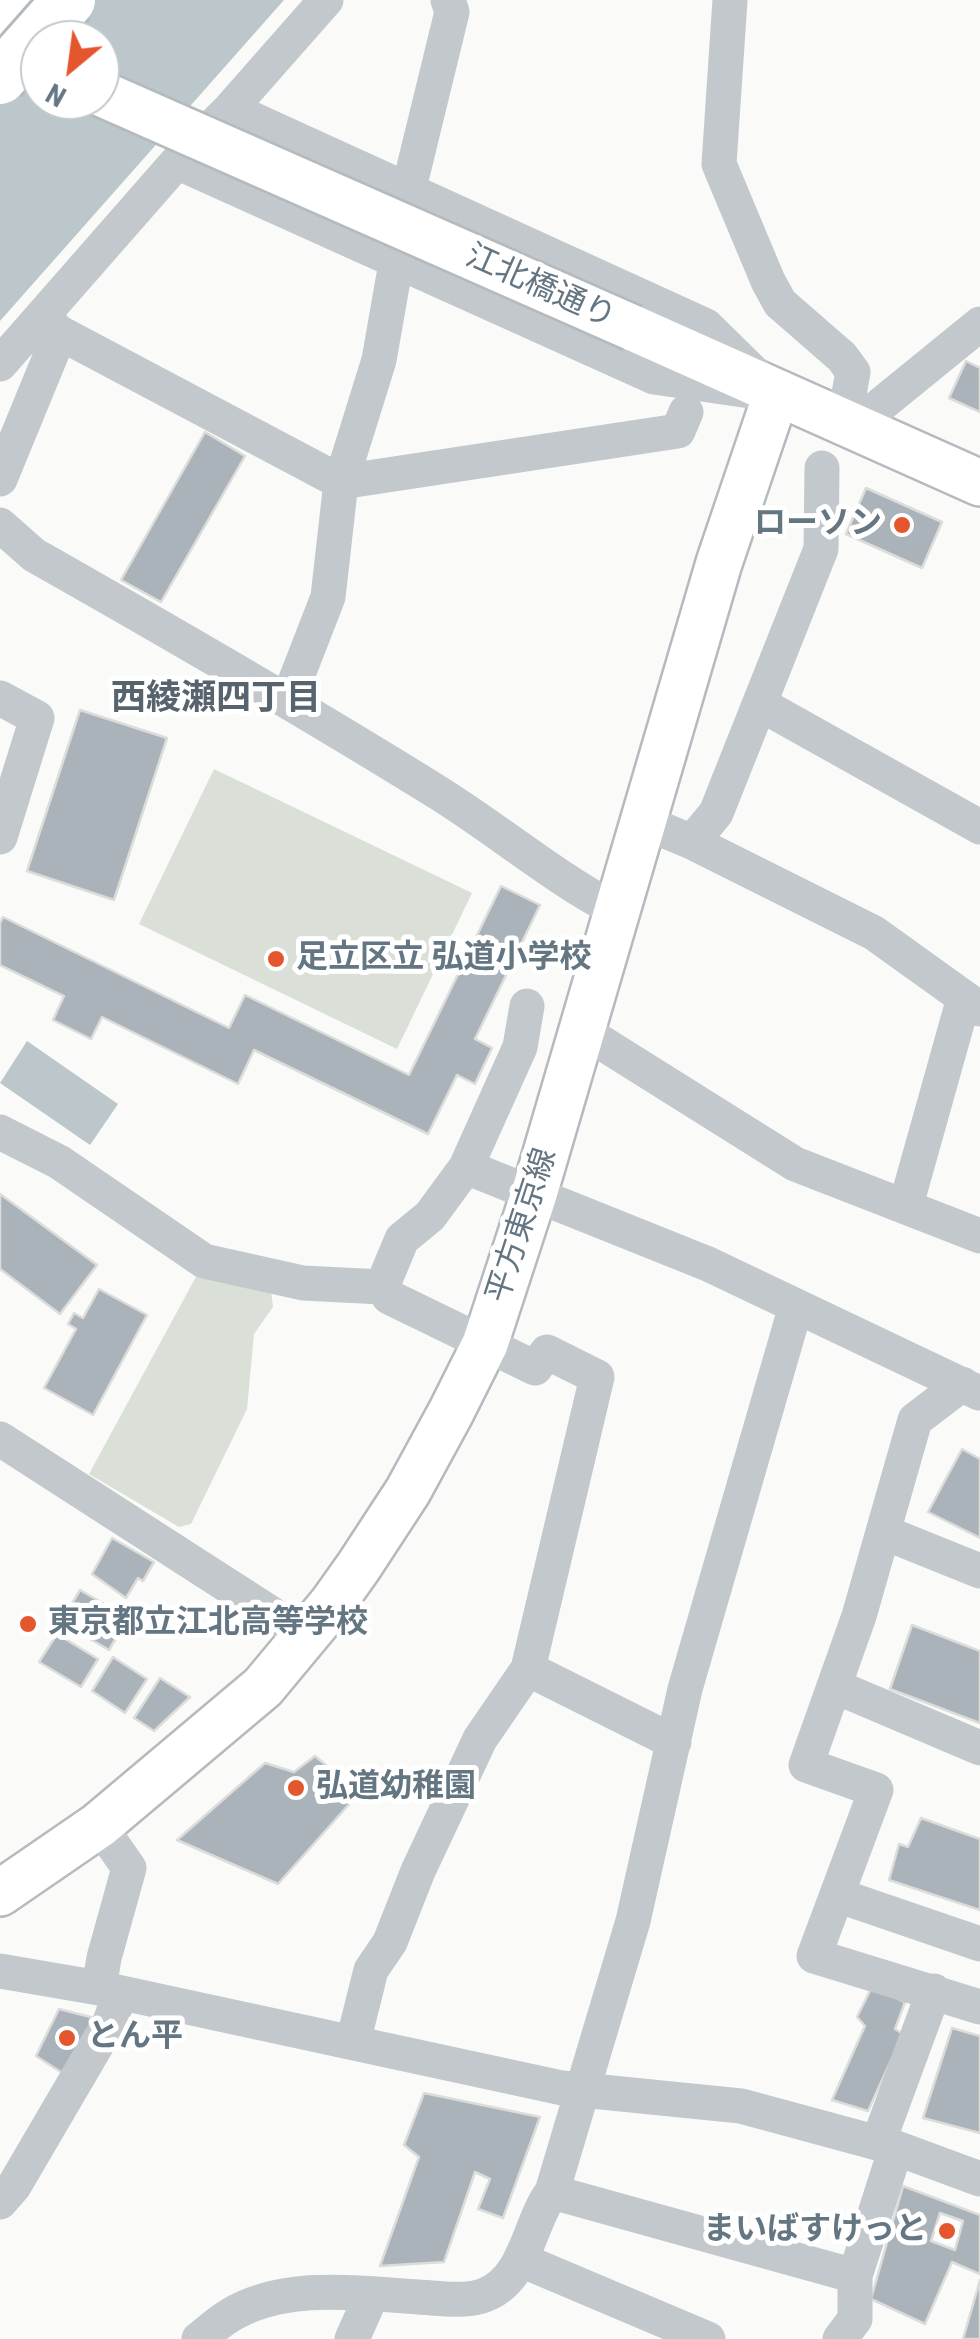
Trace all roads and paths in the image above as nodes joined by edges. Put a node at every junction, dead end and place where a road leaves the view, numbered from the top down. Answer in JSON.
{"nodes":[{"id":1,"x":14,"y":0,"type":"edge"},
{"id":2,"x":69,"y":0,"type":"edge"},
{"id":3,"x":326,"y":0,"type":"edge"},
{"id":4,"x":448,"y":0,"type":"edge"},
{"id":5,"x":730,"y":0,"type":"edge"},
{"id":6,"x":0,"y":16,"type":"edge"},
{"id":7,"x":0,"y":78,"type":"edge"},
{"id":8,"x":120,"y":102,"type":"edge"},
{"id":9,"x":230,"y":109,"type":"junction"},
{"id":10,"x":274,"y":131,"type":"junction"},
{"id":11,"x":177,"y":162,"type":"junction"},
{"id":12,"x":408,"y":192,"type":"junction"},
{"id":13,"x":246,"y":194,"type":"junction"},
{"id":14,"x":396,"y":263,"type":"junction"},
{"id":15,"x":980,"y":324,"type":"edge"},
{"id":16,"x":51,"y":325,"type":"junction"},
{"id":17,"x":0,"y":364,"type":"edge"},
{"id":18,"x":776,"y":394,"type":"junction"},
{"id":19,"x":686,"y":412,"type":"dead end"},
{"id":20,"x":857,"y":414,"type":"junction"},
{"id":21,"x":822,"y":468,"type":"dead end"},
{"id":22,"x":0,"y":479,"type":"edge"},
{"id":23,"x":341,"y":482,"type":"junction"},
{"id":24,"x":980,"y":483,"type":"edge"},
{"id":25,"x":0,"y":525,"type":"edge"},
{"id":26,"x":0,"y":698,"type":"edge"},
{"id":27,"x":288,"y":700,"type":"junction"},
{"id":28,"x":760,"y":704,"type":"junction"},
{"id":29,"x":644,"y":822,"type":"junction"},
{"id":30,"x":980,"y":828,"type":"edge"},
{"id":31,"x":0,"y":837,"type":"edge"},
{"id":32,"x":692,"y":842,"type":"junction"},
{"id":33,"x":616,"y":910,"type":"junction"},
{"id":34,"x":972,"y":1003,"type":"edge"},
{"id":35,"x":527,"y":1006,"type":"dead end"},
{"id":36,"x":583,"y":1032,"type":"junction"},
{"id":37,"x":0,"y":1132,"type":"edge"},
{"id":38,"x":466,"y":1167,"type":"junction"},
{"id":39,"x":534,"y":1194,"type":"junction"},
{"id":40,"x":906,"y":1205,"type":"junction"},
{"id":41,"x":980,"y":1236,"type":"edge"},
{"id":42,"x":382,"y":1287,"type":"junction"},
{"id":43,"x":796,"y":1306,"type":"junction"},
{"id":44,"x":484,"y":1344,"type":"junction"},
{"id":45,"x":971,"y":1388,"type":"edge"},
{"id":46,"x":0,"y":1439,"type":"edge"},
{"id":47,"x":883,"y":1532,"type":"junction"},
{"id":48,"x":980,"y":1571,"type":"edge"},
{"id":49,"x":306,"y":1636,"type":"junction"},
{"id":50,"x":528,"y":1669,"type":"junction"},
{"id":51,"x":834,"y":1686,"type":"junction"},
{"id":52,"x":674,"y":1742,"type":"junction"},
{"id":53,"x":980,"y":1748,"type":"edge"},
{"id":54,"x":99,"y":1825,"type":"junction"},
{"id":55,"x":0,"y":1893,"type":"edge"},
{"id":56,"x":837,"y":1895,"type":"junction"},
{"id":57,"x":980,"y":1944,"type":"edge"},
{"id":58,"x":0,"y":1971,"type":"edge"},
{"id":59,"x":109,"y":1990,"type":"junction"},
{"id":60,"x":934,"y":1992,"type":"junction"},
{"id":61,"x":980,"y":2007,"type":"edge"},
{"id":62,"x":352,"y":2042,"type":"junction"},
{"id":63,"x":583,"y":2091,"type":"junction"},
{"id":64,"x":887,"y":2145,"type":"junction"},
{"id":65,"x":980,"y":2179,"type":"edge"},
{"id":66,"x":552,"y":2192,"type":"junction"},
{"id":67,"x":0,"y":2202,"type":"edge"},
{"id":68,"x":521,"y":2260,"type":"junction"},
{"id":69,"x":855,"y":2276,"type":"junction"},
{"id":70,"x":372,"y":2294,"type":"junction"},
{"id":71,"x":199,"y":2339,"type":"edge"},
{"id":72,"x":352,"y":2339,"type":"edge"},
{"id":73,"x":708,"y":2339,"type":"edge"},
{"id":74,"x":840,"y":2339,"type":"edge"}],
"edges":[{"from":1,"to":6,"type":"highway"},
{"from":2,"to":7,"type":"highway","bridge":true},
{"from":3,"to":9,"type":"street"},
{"from":4,"to":12,"type":"street"},
{"from":5,"to":20,"type":"street"},
{"from":8,"to":18,"type":"main road","name":"江北橋通り","bridge":true},
{"from":9,"to":10,"type":"street"},
{"from":9,"to":11,"type":"street"},
{"from":10,"to":12,"type":"street"},
{"from":10,"to":13,"type":"street"},
{"from":11,"to":13,"type":"street"},
{"from":11,"to":16,"type":"street"},
{"from":12,"to":18,"type":"street"},
{"from":13,"to":14,"type":"street"},
{"from":14,"to":18,"type":"street"},
{"from":14,"to":23,"type":"street"},
{"from":15,"to":20,"type":"street"},
{"from":16,"to":17,"type":"street"},
{"from":16,"to":22,"type":"street"},
{"from":16,"to":23,"type":"street"},
{"from":18,"to":20,"type":"main road","name":"江北橋通り"},
{"from":18,"to":29,"type":"main road","name":"平方東京線"},
{"from":19,"to":23,"type":"street"},
{"from":20,"to":24,"type":"main road","name":"江北橋通り"},
{"from":21,"to":28,"type":"street"},
{"from":23,"to":27,"type":"street"},
{"from":25,"to":27,"type":"street"},
{"from":26,"to":31,"type":"street"},
{"from":27,"to":33,"type":"street"},
{"from":28,"to":30,"type":"street"},
{"from":28,"to":32,"type":"street"},
{"from":29,"to":32,"type":"street"},
{"from":29,"to":33,"type":"main road","name":"平方東京線"},
{"from":32,"to":34,"type":"street"},
{"from":33,"to":36,"type":"main road","name":"平方東京線"},
{"from":34,"to":40,"type":"street"},
{"from":35,"to":38,"type":"street"},
{"from":36,"to":39,"type":"main road","name":"平方東京線"},
{"from":36,"to":40,"type":"street"},
{"from":37,"to":42,"type":"street"},
{"from":38,"to":39,"type":"street"},
{"from":38,"to":42,"type":"street"},
{"from":39,"to":43,"type":"street"},
{"from":39,"to":44,"type":"main road","name":"平方東京線"},
{"from":40,"to":41,"type":"street"},
{"from":42,"to":44,"type":"street"},
{"from":43,"to":45,"type":"street"},
{"from":43,"to":52,"type":"street"},
{"from":44,"to":49,"type":"main road","name":"平方東京線"},
{"from":44,"to":50,"type":"street"},
{"from":45,"to":47,"type":"street"},
{"from":46,"to":49,"type":"street"},
{"from":47,"to":48,"type":"street"},
{"from":47,"to":51,"type":"street"},
{"from":49,"to":54,"type":"main road","name":"平方東京線"},
{"from":50,"to":52,"type":"street"},
{"from":50,"to":62,"type":"street"},
{"from":51,"to":53,"type":"street"},
{"from":51,"to":56,"type":"street"},
{"from":52,"to":63,"type":"street"},
{"from":54,"to":55,"type":"main road","name":"平方東京線"},
{"from":54,"to":59,"type":"street"},
{"from":56,"to":57,"type":"street"},
{"from":56,"to":60,"type":"street"},
{"from":58,"to":59,"type":"street"},
{"from":59,"to":62,"type":"street"},
{"from":59,"to":67,"type":"street"},
{"from":60,"to":61,"type":"street"},
{"from":60,"to":64,"type":"street"},
{"from":62,"to":63,"type":"street"},
{"from":63,"to":64,"type":"street"},
{"from":63,"to":66,"type":"street"},
{"from":64,"to":65,"type":"street"},
{"from":64,"to":69,"type":"street"},
{"from":66,"to":68,"type":"street"},
{"from":66,"to":69,"type":"street"},
{"from":68,"to":70,"type":"street"},
{"from":68,"to":73,"type":"street"},
{"from":69,"to":74,"type":"street"},
{"from":70,"to":71,"type":"street"},
{"from":70,"to":72,"type":"street"}]}
